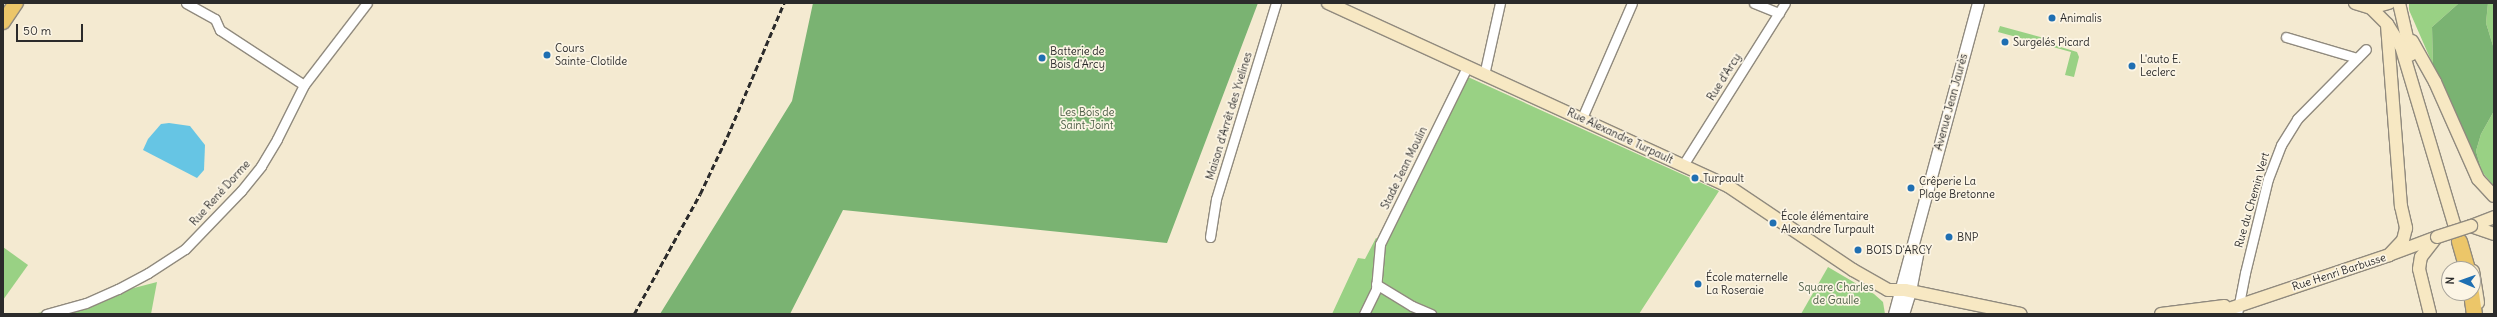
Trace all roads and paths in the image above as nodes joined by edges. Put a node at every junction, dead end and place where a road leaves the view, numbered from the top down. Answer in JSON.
{"nodes":[{"id":1,"x":16,"y":3,"type":"edge"},
{"id":2,"x":186,"y":3,"type":"edge"},
{"id":3,"x":367,"y":3,"type":"edge"},
{"id":4,"x":1276,"y":3,"type":"edge"},
{"id":5,"x":1328,"y":3,"type":"edge"},
{"id":6,"x":1500,"y":3,"type":"edge"},
{"id":7,"x":1632,"y":3,"type":"edge"},
{"id":8,"x":1754,"y":3,"type":"edge"},
{"id":9,"x":1785,"y":3,"type":"edge"},
{"id":10,"x":1978,"y":3,"type":"edge"},
{"id":11,"x":2355,"y":3,"type":"edge"},
{"id":12,"x":2389,"y":3,"type":"edge"},
{"id":13,"x":2400,"y":3,"type":"edge"},
{"id":14,"x":2371,"y":8,"type":"junction"},
{"id":15,"x":1779,"y":13,"type":"junction"},
{"id":16,"x":3,"y":22,"type":"edge"},
{"id":17,"x":2387,"y":24,"type":"junction"},
{"id":18,"x":2406,"y":30,"type":"junction"},
{"id":19,"x":2286,"y":37,"type":"dead end"},
{"id":20,"x":2366,"y":49,"type":"dead end"},
{"id":21,"x":2357,"y":58,"type":"junction"},
{"id":22,"x":1467,"y":67,"type":"junction"},
{"id":23,"x":1484,"y":75,"type":"junction"},
{"id":24,"x":304,"y":85,"type":"junction"},
{"id":25,"x":1582,"y":118,"type":"junction"},
{"id":26,"x":1683,"y":165,"type":"junction"},
{"id":27,"x":2494,"y":196,"type":"edge"},
{"id":28,"x":2494,"y":217,"type":"edge"},
{"id":29,"x":2494,"y":220,"type":"edge"},
{"id":30,"x":2471,"y":226,"type":"junction"},
{"id":31,"x":2494,"y":234,"type":"edge"},
{"id":32,"x":1210,"y":237,"type":"dead end"},
{"id":33,"x":2437,"y":237,"type":"junction"},
{"id":34,"x":2459,"y":241,"type":"junction"},
{"id":35,"x":2390,"y":255,"type":"junction"},
{"id":36,"x":2460,"y":261,"type":"edge"},
{"id":37,"x":2465,"y":261,"type":"edge"},
{"id":38,"x":2470,"y":261,"type":"edge"},
{"id":39,"x":1376,"y":284,"type":"junction"},
{"id":40,"x":1905,"y":290,"type":"junction"},
{"id":41,"x":1955,"y":301,"type":"junction"},
{"id":42,"x":2467,"y":301,"type":"edge"},
{"id":43,"x":2472,"y":301,"type":"edge"},
{"id":44,"x":2478,"y":301,"type":"edge"},
{"id":45,"x":2238,"y":309,"type":"edge"},
{"id":46,"x":46,"y":314,"type":"edge"},
{"id":47,"x":1364,"y":314,"type":"edge"},
{"id":48,"x":1431,"y":314,"type":"edge"},
{"id":49,"x":1894,"y":314,"type":"edge"},
{"id":50,"x":1903,"y":314,"type":"edge"},
{"id":51,"x":1989,"y":314,"type":"edge"},
{"id":52,"x":2021,"y":314,"type":"edge"},
{"id":53,"x":2161,"y":314,"type":"edge"},
{"id":54,"x":2214,"y":314,"type":"edge"},
{"id":55,"x":2430,"y":314,"type":"edge"},
{"id":56,"x":2469,"y":314,"type":"edge"},
{"id":57,"x":2474,"y":314,"type":"edge"},
{"id":58,"x":2480,"y":314,"type":"edge"}],
"edges":[{"from":1,"to":16,"type":"main road"},
{"from":2,"to":24,"type":"street"},
{"from":3,"to":24,"type":"street","name":"Rue René Dorme"},
{"from":4,"to":32,"type":"street","name":"Maison d'Arrêt des Yvelines"},
{"from":5,"to":22,"type":"main road","name":"Rue Alexandre Turpault"},
{"from":6,"to":23,"type":"street"},
{"from":7,"to":25,"type":"street"},
{"from":8,"to":15,"type":"street"},
{"from":9,"to":15,"type":"street","name":"Rue d'Arcy"},
{"from":10,"to":40,"type":"street","name":"Avenue Jean Jaurès"},
{"from":11,"to":14,"type":"main road"},
{"from":12,"to":14,"type":"main road"},
{"from":13,"to":18,"type":"main road"},
{"from":14,"to":17,"type":"main road"},
{"from":15,"to":26,"type":"street","name":"Rue d'Arcy"},
{"from":17,"to":34,"type":"main road"},
{"from":17,"to":35,"type":"main road"},
{"from":18,"to":27,"type":"main road"},
{"from":18,"to":38,"type":"main road"},
{"from":19,"to":21,"type":"street"},
{"from":20,"to":21,"type":"street","name":"Rue du Chemin Vert"},
{"from":21,"to":45,"type":"street","name":"Rue du Chemin Vert"},
{"from":22,"to":23,"type":"main road","name":"Rue Alexandre Turpault"},
{"from":22,"to":39,"type":"street","name":"Stade Jean Moulin"},
{"from":23,"to":25,"type":"main road","name":"Rue Alexandre Turpault"},
{"from":24,"to":46,"type":"street","name":"Rue René Dorme"},
{"from":25,"to":26,"type":"main road","name":"Rue Alexandre Turpault"},
{"from":26,"to":40,"type":"main road","name":"Rue Alexandre Turpault"},
{"from":28,"to":30,"type":"main road"},
{"from":29,"to":30,"type":"main road"},
{"from":30,"to":31,"type":"main road"},
{"from":30,"to":33,"type":"main road","name":"Rue Henri Barbusse","bridge":true},
{"from":33,"to":35,"type":"main road","name":"Rue Henri Barbusse"},
{"from":33,"to":55,"type":"main road"},
{"from":34,"to":36,"type":"main road"},
{"from":34,"to":37,"type":"highway"},
{"from":35,"to":45,"type":"main road","name":"Rue Henri Barbusse"},
{"from":39,"to":47,"type":"street","name":"Stade Jean Moulin"},
{"from":39,"to":48,"type":"street"},
{"from":40,"to":41,"type":"main road"},
{"from":40,"to":49,"type":"street"},
{"from":40,"to":50,"type":"street"},
{"from":41,"to":51,"type":"main road"},
{"from":41,"to":52,"type":"main road"},
{"from":42,"to":56,"type":"main road"},
{"from":43,"to":57,"type":"highway"},
{"from":44,"to":58,"type":"main road"},
{"from":45,"to":53,"type":"main road","name":"Rue Henri Barbusse"},
{"from":45,"to":54,"type":"main road","name":"Rue Henri Barbusse"}]}
